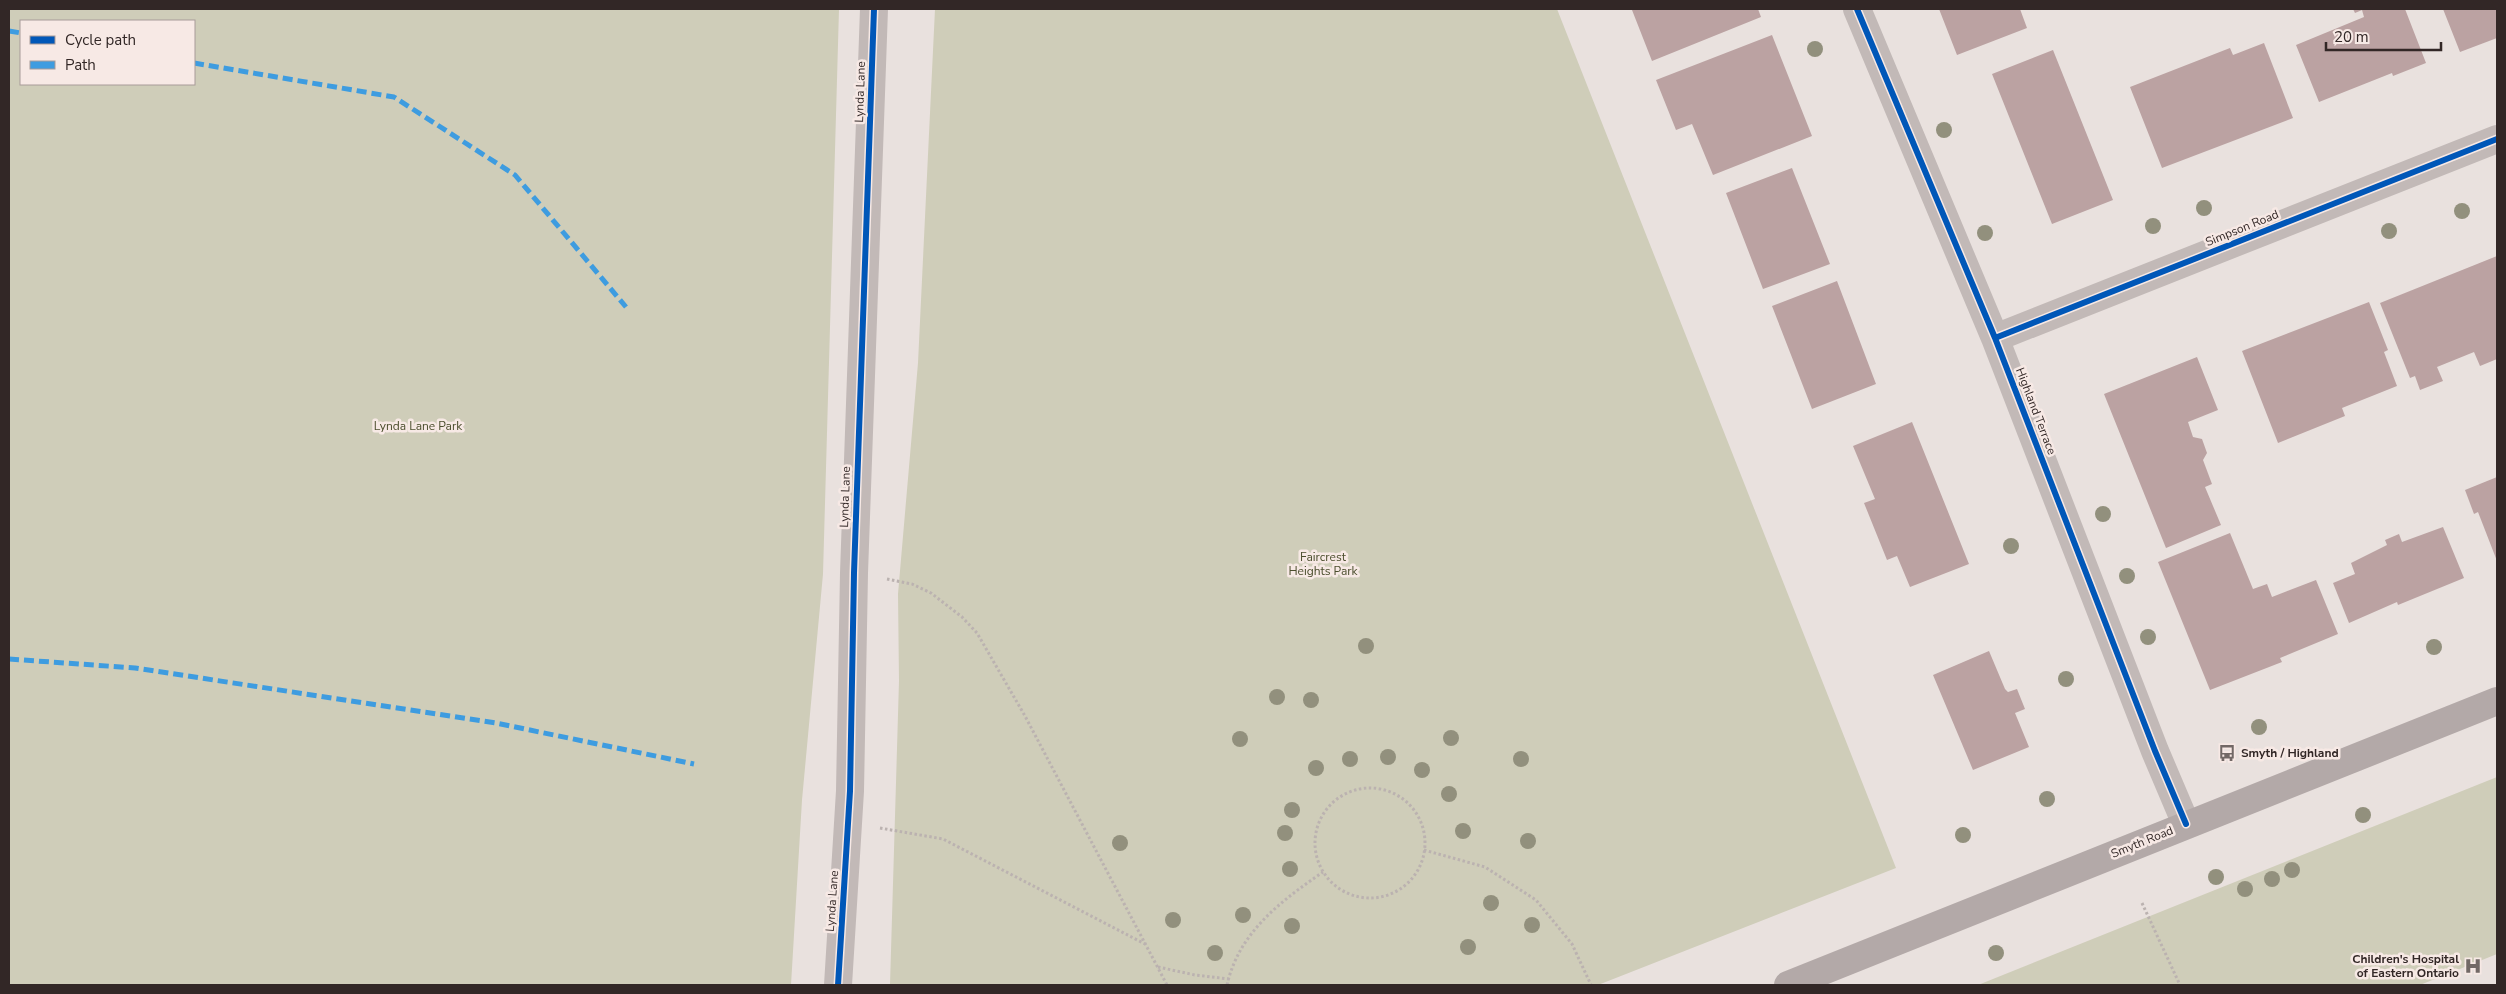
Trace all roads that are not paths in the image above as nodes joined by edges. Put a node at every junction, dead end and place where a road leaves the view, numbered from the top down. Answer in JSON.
{"nodes":[{"id":1,"x":874,"y":9,"type":"edge"},
{"id":2,"x":1857,"y":9,"type":"edge"},
{"id":3,"x":2497,"y":139,"type":"edge"},
{"id":4,"x":1995,"y":338,"type":"junction"},
{"id":5,"x":2497,"y":702,"type":"edge"},
{"id":6,"x":2186,"y":824,"type":"junction"},
{"id":7,"x":838,"y":985,"type":"edge"},
{"id":8,"x":1788,"y":985,"type":"edge"}],
"edges":[{"from":1,"to":7,"type":"street","name":"Lynda Lane"},
{"from":2,"to":4,"type":"street","name":"Highland Terrace"},
{"from":3,"to":4,"type":"street","name":"Simpson Road"},
{"from":4,"to":6,"type":"street","name":"Highland Terrace"},
{"from":5,"to":6,"type":"main road","name":"Smyth Road"},
{"from":6,"to":8,"type":"main road","name":"Smyth Road"}]}
